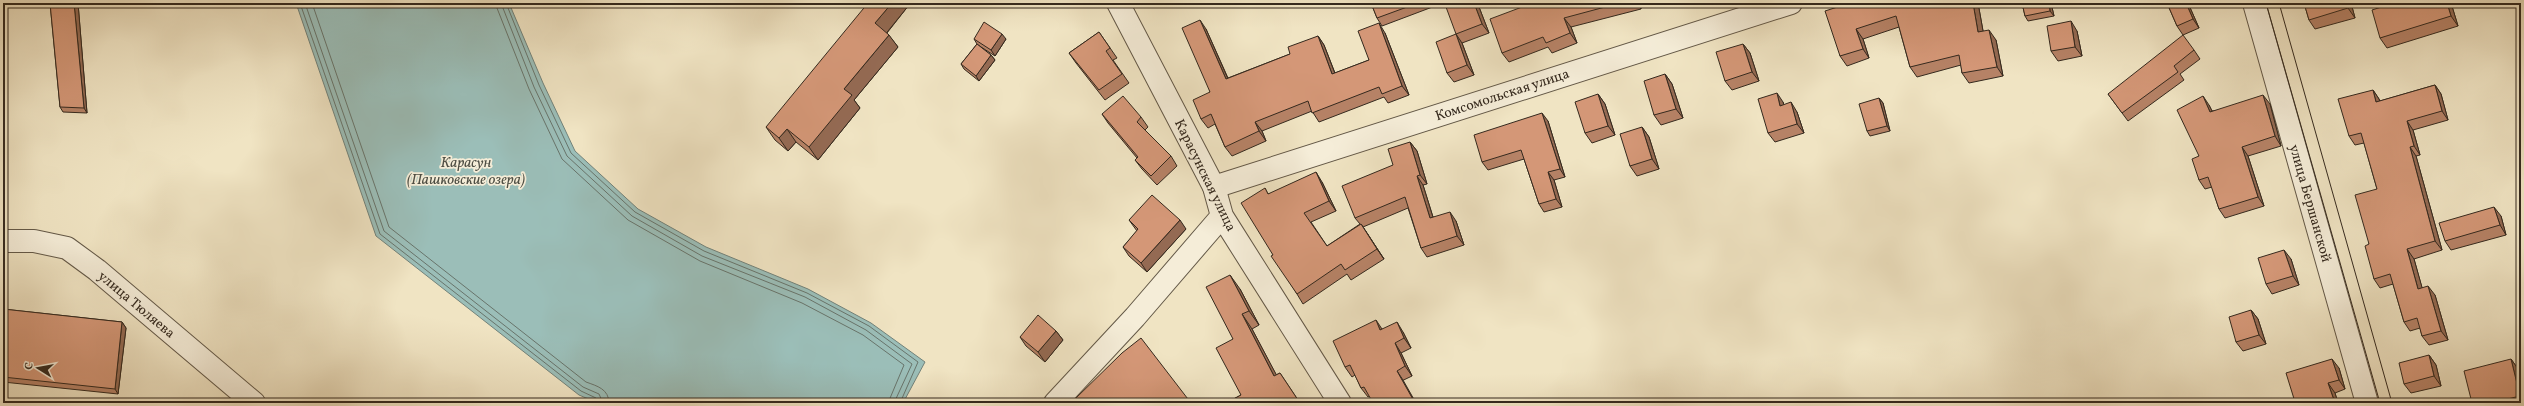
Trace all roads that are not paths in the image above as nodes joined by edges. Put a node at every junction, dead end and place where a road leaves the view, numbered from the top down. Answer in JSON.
{"nodes":[{"id":1,"x":1118,"y":3,"type":"edge"},
{"id":2,"x":1791,"y":3,"type":"edge"},
{"id":3,"x":2254,"y":3,"type":"edge"},
{"id":4,"x":1214,"y":187,"type":"junction"},
{"id":5,"x":1222,"y":216,"type":"junction"},
{"id":6,"x":3,"y":241,"type":"edge"},
{"id":7,"x":254,"y":403,"type":"edge"},
{"id":8,"x":1055,"y":403,"type":"edge"},
{"id":9,"x":1340,"y":403,"type":"edge"},
{"id":10,"x":2368,"y":403,"type":"edge"}],
"edges":[{"from":1,"to":4,"type":"street","name":"Карасунская улица"},
{"from":2,"to":4,"type":"street","name":"Комсомольская улица"},
{"from":3,"to":10,"type":"street","name":"улица Бершанской"},
{"from":4,"to":5,"type":"street","name":"Карасунская улица"},
{"from":5,"to":8,"type":"street"},
{"from":5,"to":9,"type":"street","name":"Карасунская улица"},
{"from":6,"to":7,"type":"street","name":"улица Тюляева"}]}
